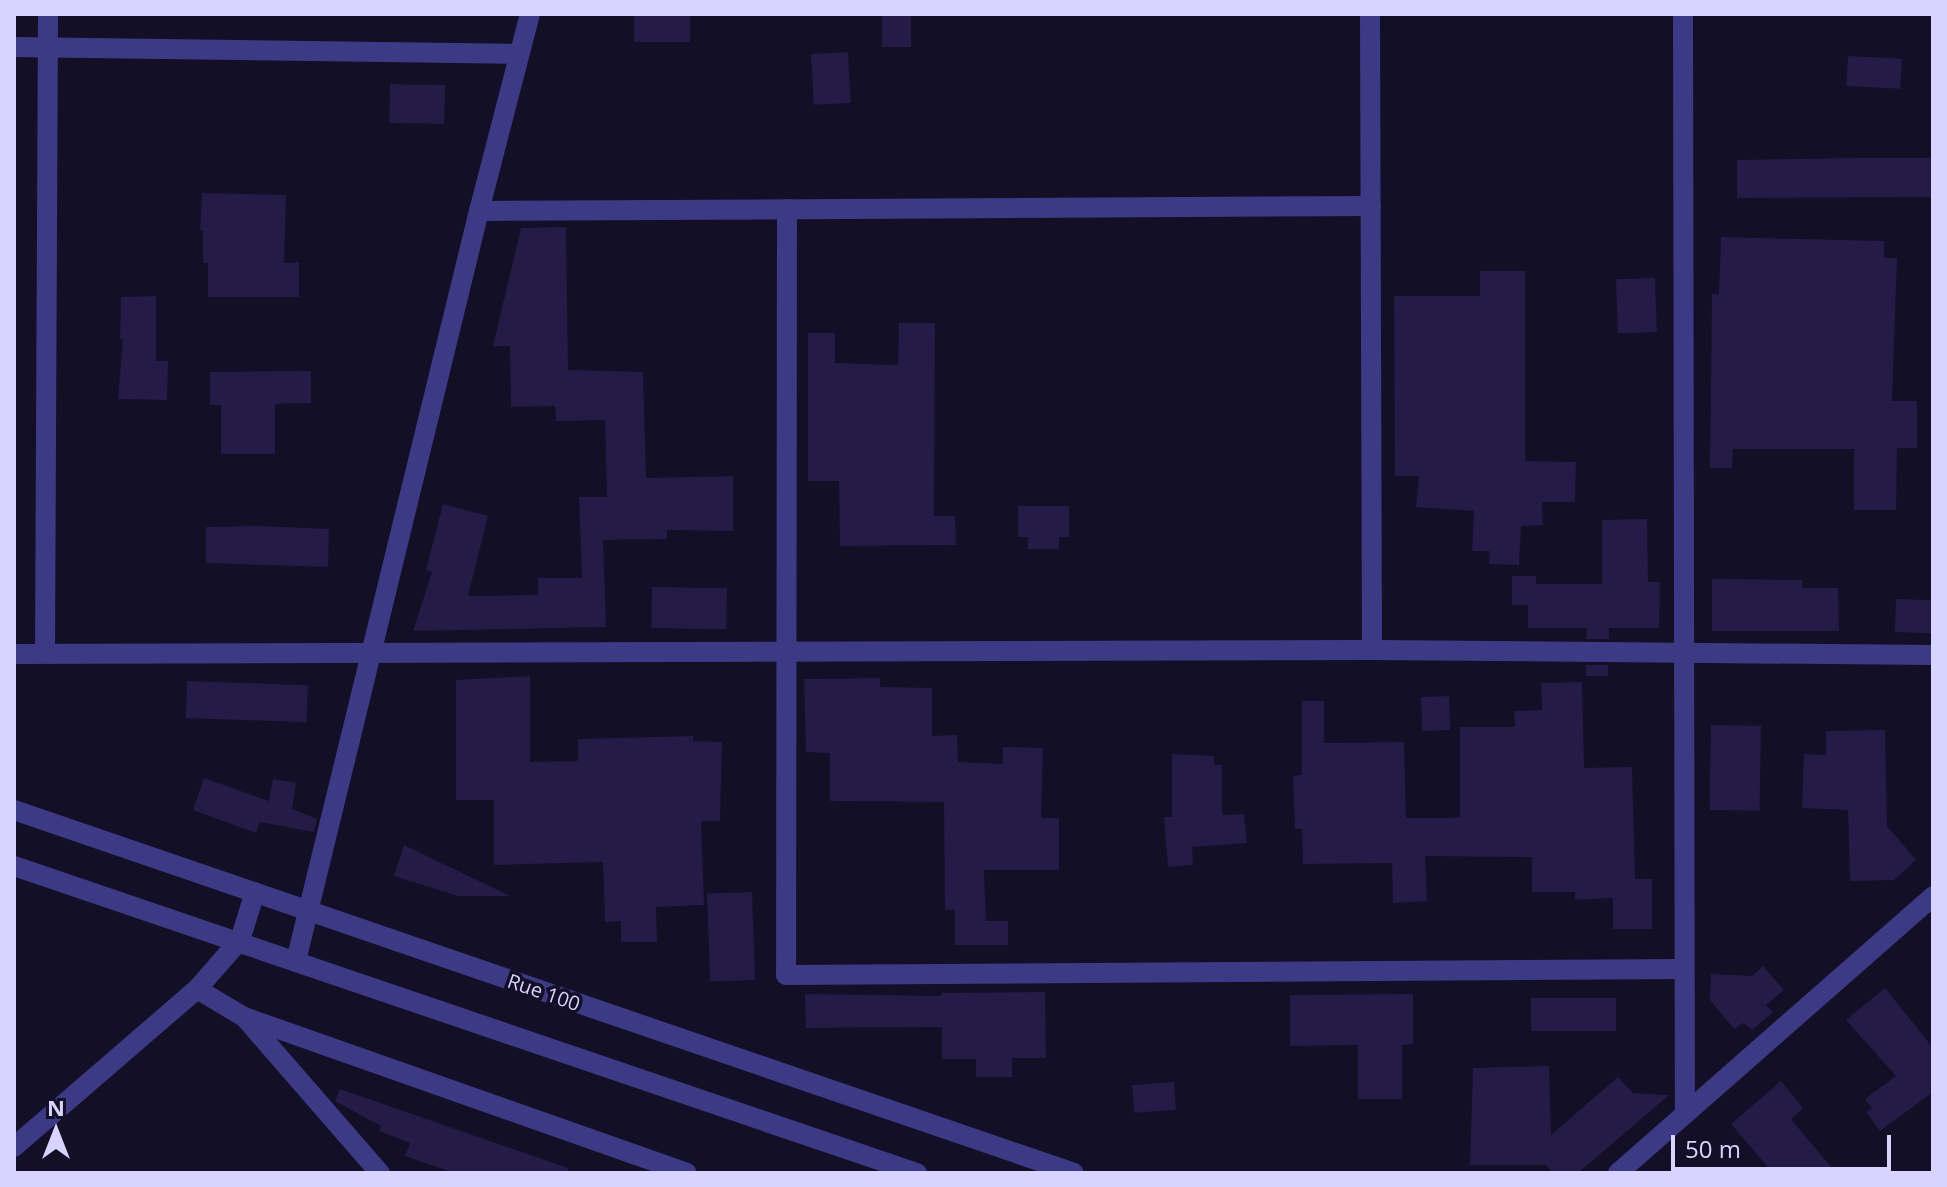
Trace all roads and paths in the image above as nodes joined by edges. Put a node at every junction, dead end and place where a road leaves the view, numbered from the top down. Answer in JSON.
{"nodes":[{"id":1,"x":48,"y":14,"type":"edge"},
{"id":2,"x":530,"y":14,"type":"edge"},
{"id":3,"x":1370,"y":14,"type":"edge"},
{"id":4,"x":1683,"y":14,"type":"edge"},
{"id":5,"x":14,"y":47,"type":"edge"},
{"id":6,"x":48,"y":47,"type":"junction"},
{"id":7,"x":519,"y":54,"type":"junction"},
{"id":8,"x":1371,"y":206,"type":"junction"},
{"id":9,"x":787,"y":209,"type":"junction"},
{"id":10,"x":479,"y":211,"type":"junction"},
{"id":11,"x":1372,"y":650,"type":"junction"},
{"id":12,"x":45,"y":652,"type":"junction"},
{"id":13,"x":1684,"y":653,"type":"junction"},
{"id":14,"x":14,"y":654,"type":"edge"},
{"id":15,"x":373,"y":654,"type":"junction"},
{"id":16,"x":785,"y":654,"type":"junction"},
{"id":17,"x":1933,"y":655,"type":"edge"},
{"id":18,"x":14,"y":810,"type":"edge"},
{"id":19,"x":14,"y":866,"type":"edge"},
{"id":20,"x":255,"y":892,"type":"junction"},
{"id":21,"x":1933,"y":896,"type":"edge"},
{"id":22,"x":309,"y":911,"type":"junction"},
{"id":23,"x":240,"y":940,"type":"junction"},
{"id":24,"x":296,"y":961,"type":"junction"},
{"id":25,"x":1684,"y":969,"type":"junction"},
{"id":26,"x":197,"y":989,"type":"junction"},
{"id":27,"x":244,"y":1017,"type":"junction"},
{"id":28,"x":1685,"y":1113,"type":"junction"},
{"id":29,"x":14,"y":1147,"type":"edge"},
{"id":30,"x":380,"y":1173,"type":"edge"},
{"id":31,"x":686,"y":1173,"type":"edge"},
{"id":32,"x":917,"y":1173,"type":"edge"},
{"id":33,"x":1074,"y":1173,"type":"edge"},
{"id":34,"x":1618,"y":1173,"type":"edge"}],
"edges":[{"from":1,"to":6,"type":"street"},
{"from":2,"to":7,"type":"street"},
{"from":3,"to":8,"type":"street"},
{"from":4,"to":13,"type":"street"},
{"from":5,"to":6,"type":"street"},
{"from":6,"to":7,"type":"street"},
{"from":6,"to":12,"type":"street"},
{"from":7,"to":10,"type":"street"},
{"from":8,"to":9,"type":"street"},
{"from":8,"to":11,"type":"street"},
{"from":9,"to":10,"type":"street"},
{"from":9,"to":16,"type":"street"},
{"from":10,"to":15,"type":"street"},
{"from":11,"to":13,"type":"street"},
{"from":11,"to":16,"type":"street"},
{"from":12,"to":14,"type":"street"},
{"from":12,"to":15,"type":"street"},
{"from":13,"to":17,"type":"street"},
{"from":13,"to":25,"type":"street"},
{"from":15,"to":16,"type":"street"},
{"from":15,"to":22,"type":"street"},
{"from":16,"to":25,"type":"street"},
{"from":18,"to":20,"type":"street","name":"Rue 100"},
{"from":19,"to":23,"type":"street"},
{"from":20,"to":22,"type":"street","name":"Rue 100"},
{"from":20,"to":23,"type":"street"},
{"from":21,"to":28,"type":"street"},
{"from":22,"to":24,"type":"street"},
{"from":22,"to":33,"type":"street","name":"Rue 100"},
{"from":23,"to":24,"type":"street"},
{"from":23,"to":26,"type":"street"},
{"from":24,"to":32,"type":"street"},
{"from":25,"to":28,"type":"street"},
{"from":26,"to":27,"type":"street"},
{"from":26,"to":29,"type":"street"},
{"from":27,"to":30,"type":"street"},
{"from":27,"to":31,"type":"street"},
{"from":28,"to":34,"type":"street"}]}
